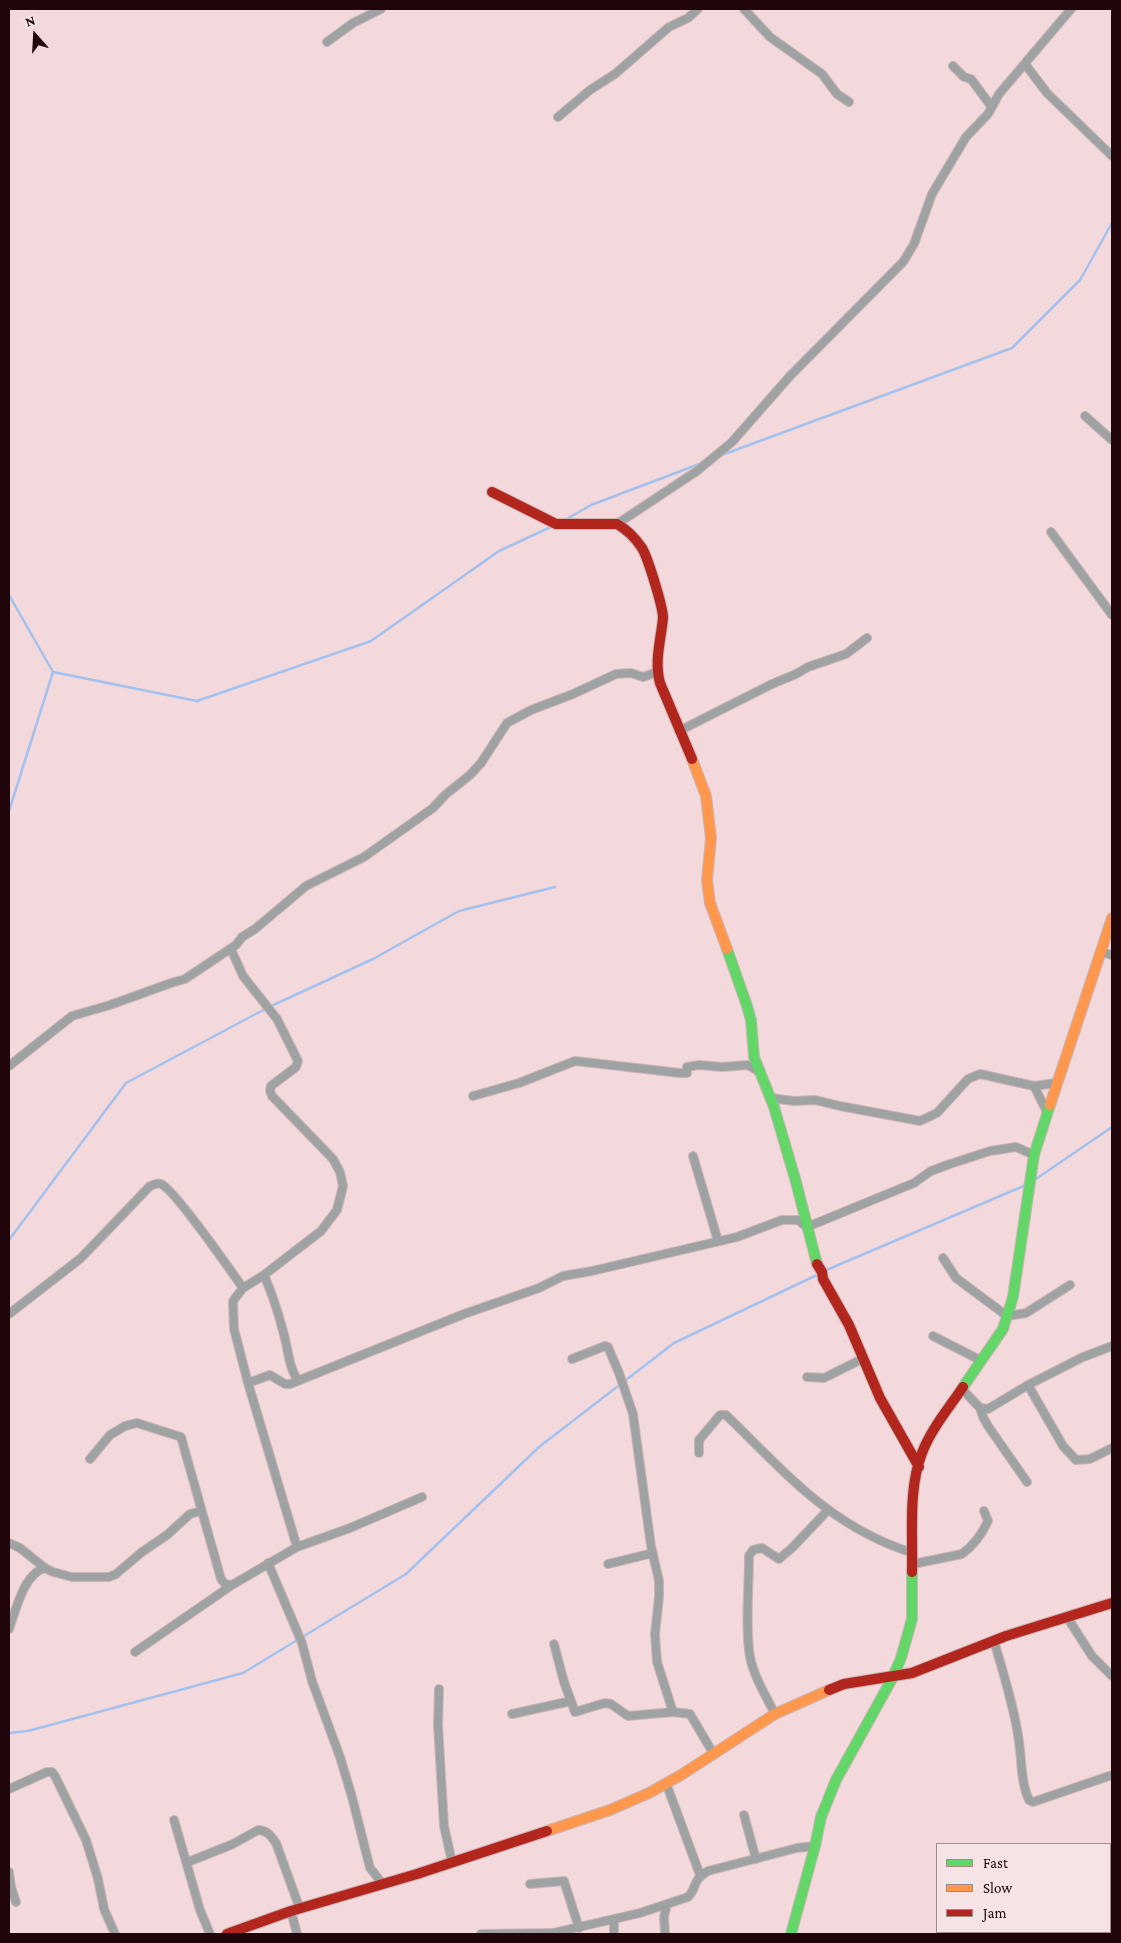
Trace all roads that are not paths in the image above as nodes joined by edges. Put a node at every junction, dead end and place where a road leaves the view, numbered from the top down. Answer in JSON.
{"nodes":[{"id":1,"x":380,"y":9,"type":"edge"},
{"id":2,"x":698,"y":9,"type":"edge"},
{"id":3,"x":744,"y":9,"type":"edge"},
{"id":4,"x":1071,"y":9,"type":"edge"},
{"id":5,"x":327,"y":42,"type":"dead end"},
{"id":6,"x":1025,"y":64,"type":"junction"},
{"id":7,"x":953,"y":66,"type":"dead end"},
{"id":8,"x":849,"y":102,"type":"dead end"},
{"id":9,"x":991,"y":106,"type":"junction"},
{"id":10,"x":558,"y":117,"type":"dead end"},
{"id":11,"x":1112,"y":156,"type":"edge"},
{"id":12,"x":1085,"y":416,"type":"dead end"},
{"id":13,"x":1112,"y":440,"type":"edge"},
{"id":14,"x":492,"y":492,"type":"dead end"},
{"id":15,"x":617,"y":524,"type":"junction"},
{"id":16,"x":1051,"y":532,"type":"dead end"},
{"id":17,"x":1112,"y":616,"type":"edge"},
{"id":18,"x":867,"y":638,"type":"dead end"},
{"id":19,"x":657,"y":672,"type":"junction"},
{"id":20,"x":679,"y":731,"type":"junction"},
{"id":21,"x":1112,"y":918,"type":"edge"},
{"id":22,"x":231,"y":949,"type":"junction"},
{"id":23,"x":1100,"y":952,"type":"junction"},
{"id":24,"x":1112,"y":955,"type":"edge"},
{"id":25,"x":9,"y":1066,"type":"edge"},
{"id":26,"x":758,"y":1071,"type":"junction"},
{"id":27,"x":1056,"y":1083,"type":"junction"},
{"id":28,"x":1034,"y":1086,"type":"junction"},
{"id":29,"x":473,"y":1096,"type":"dead end"},
{"id":30,"x":771,"y":1098,"type":"junction"},
{"id":31,"x":1047,"y":1112,"type":"junction"},
{"id":32,"x":1034,"y":1155,"type":"junction"},
{"id":33,"x":693,"y":1156,"type":"dead end"},
{"id":34,"x":806,"y":1227,"type":"junction"},
{"id":35,"x":718,"y":1241,"type":"junction"},
{"id":36,"x":944,"y":1258,"type":"dead end"},
{"id":37,"x":264,"y":1275,"type":"junction"},
{"id":38,"x":1070,"y":1285,"type":"dead end"},
{"id":39,"x":243,"y":1288,"type":"junction"},
{"id":40,"x":9,"y":1314,"type":"edge"},
{"id":41,"x":1007,"y":1316,"type":"junction"},
{"id":42,"x":934,"y":1336,"type":"dead end"},
{"id":43,"x":1112,"y":1346,"type":"edge"},
{"id":44,"x":572,"y":1359,"type":"dead end"},
{"id":45,"x":862,"y":1359,"type":"junction"},
{"id":46,"x":982,"y":1361,"type":"junction"},
{"id":47,"x":807,"y":1377,"type":"dead end"},
{"id":48,"x":298,"y":1380,"type":"junction"},
{"id":49,"x":248,"y":1383,"type":"junction"},
{"id":50,"x":1028,"y":1386,"type":"junction"},
{"id":51,"x":963,"y":1390,"type":"junction"},
{"id":52,"x":980,"y":1408,"type":"junction"},
{"id":53,"x":1112,"y":1448,"type":"edge"},
{"id":54,"x":699,"y":1453,"type":"dead end"},
{"id":55,"x":90,"y":1459,"type":"dead end"},
{"id":56,"x":919,"y":1467,"type":"junction"},
{"id":57,"x":1027,"y":1482,"type":"dead end"},
{"id":58,"x":422,"y":1497,"type":"dead end"},
{"id":59,"x":828,"y":1510,"type":"junction"},
{"id":60,"x":201,"y":1511,"type":"junction"},
{"id":61,"x":984,"y":1511,"type":"dead end"},
{"id":62,"x":9,"y":1543,"type":"edge"},
{"id":63,"x":297,"y":1547,"type":"junction"},
{"id":64,"x":653,"y":1553,"type":"junction"},
{"id":65,"x":913,"y":1553,"type":"junction"},
{"id":66,"x":268,"y":1563,"type":"junction"},
{"id":67,"x":608,"y":1564,"type":"dead end"},
{"id":68,"x":913,"y":1564,"type":"junction"},
{"id":69,"x":45,"y":1568,"type":"junction"},
{"id":70,"x":232,"y":1585,"type":"junction"},
{"id":71,"x":1112,"y":1603,"type":"edge"},
{"id":72,"x":1067,"y":1617,"type":"junction"},
{"id":73,"x":9,"y":1629,"type":"edge"},
{"id":74,"x":994,"y":1641,"type":"junction"},
{"id":75,"x":554,"y":1644,"type":"dead end"},
{"id":76,"x":135,"y":1652,"type":"dead end"},
{"id":77,"x":1112,"y":1676,"type":"edge"},
{"id":78,"x":893,"y":1677,"type":"junction"},
{"id":79,"x":439,"y":1689,"type":"dead end"},
{"id":80,"x":570,"y":1701,"type":"junction"},
{"id":81,"x":673,"y":1712,"type":"junction"},
{"id":82,"x":512,"y":1714,"type":"dead end"},
{"id":83,"x":775,"y":1714,"type":"junction"},
{"id":84,"x":713,"y":1753,"type":"junction"},
{"id":85,"x":1112,"y":1775,"type":"edge"},
{"id":86,"x":666,"y":1783,"type":"junction"},
{"id":87,"x":9,"y":1789,"type":"edge"},
{"id":88,"x":744,"y":1815,"type":"dead end"},
{"id":89,"x":174,"y":1820,"type":"dead end"},
{"id":90,"x":815,"y":1846,"type":"junction"},
{"id":91,"x":756,"y":1859,"type":"junction"},
{"id":92,"x":188,"y":1862,"type":"junction"},
{"id":93,"x":452,"y":1862,"type":"junction"},
{"id":94,"x":9,"y":1872,"type":"edge"},
{"id":95,"x":700,"y":1876,"type":"junction"},
{"id":96,"x":382,"y":1883,"type":"junction"},
{"id":97,"x":530,"y":1884,"type":"dead end"},
{"id":98,"x":16,"y":1902,"type":"dead end"},
{"id":99,"x":667,"y":1904,"type":"junction"},
{"id":100,"x":295,"y":1910,"type":"junction"},
{"id":101,"x":614,"y":1920,"type":"junction"},
{"id":102,"x":579,"y":1928,"type":"junction"},
{"id":103,"x":115,"y":1934,"type":"edge"},
{"id":104,"x":210,"y":1934,"type":"edge"},
{"id":105,"x":227,"y":1934,"type":"edge"},
{"id":106,"x":297,"y":1934,"type":"edge"},
{"id":107,"x":481,"y":1934,"type":"edge"},
{"id":108,"x":523,"y":1934,"type":"edge"},
{"id":109,"x":614,"y":1934,"type":"edge"},
{"id":110,"x":666,"y":1934,"type":"edge"},
{"id":111,"x":791,"y":1934,"type":"edge"}],
"edges":[{"from":1,"to":5,"type":"street"},
{"from":2,"to":10,"type":"street"},
{"from":3,"to":8,"type":"street"},
{"from":4,"to":6,"type":"street"},
{"from":6,"to":9,"type":"street"},
{"from":6,"to":11,"type":"street"},
{"from":7,"to":9,"type":"street"},
{"from":9,"to":15,"type":"street"},
{"from":12,"to":13,"type":"street"},
{"from":14,"to":15,"type":"street"},
{"from":15,"to":19,"type":"street"},
{"from":16,"to":17,"type":"street"},
{"from":18,"to":20,"type":"street"},
{"from":19,"to":20,"type":"street"},
{"from":19,"to":22,"type":"street"},
{"from":20,"to":26,"type":"street"},
{"from":21,"to":23,"type":"street"},
{"from":22,"to":25,"type":"street"},
{"from":22,"to":37,"type":"street"},
{"from":23,"to":24,"type":"street"},
{"from":23,"to":27,"type":"street"},
{"from":26,"to":29,"type":"street"},
{"from":26,"to":30,"type":"street"},
{"from":27,"to":28,"type":"street"},
{"from":27,"to":31,"type":"street"},
{"from":28,"to":30,"type":"street"},
{"from":28,"to":31,"type":"street"},
{"from":30,"to":34,"type":"street"},
{"from":31,"to":32,"type":"street"},
{"from":32,"to":34,"type":"street"},
{"from":32,"to":41,"type":"street"},
{"from":33,"to":35,"type":"street"},
{"from":34,"to":35,"type":"street"},
{"from":34,"to":45,"type":"street"},
{"from":35,"to":48,"type":"street"},
{"from":36,"to":41,"type":"street"},
{"from":37,"to":39,"type":"street"},
{"from":37,"to":48,"type":"street"},
{"from":38,"to":41,"type":"street"},
{"from":39,"to":40,"type":"street"},
{"from":39,"to":49,"type":"street"},
{"from":41,"to":46,"type":"street"},
{"from":42,"to":46,"type":"street"},
{"from":43,"to":50,"type":"street"},
{"from":44,"to":64,"type":"street"},
{"from":45,"to":47,"type":"street"},
{"from":45,"to":56,"type":"street"},
{"from":46,"to":51,"type":"street"},
{"from":48,"to":49,"type":"street"},
{"from":49,"to":63,"type":"street"},
{"from":50,"to":52,"type":"street"},
{"from":50,"to":53,"type":"street"},
{"from":51,"to":52,"type":"street"},
{"from":51,"to":56,"type":"street"},
{"from":52,"to":57,"type":"street"},
{"from":54,"to":59,"type":"street"},
{"from":55,"to":60,"type":"street"},
{"from":56,"to":65,"type":"street"},
{"from":58,"to":63,"type":"street"},
{"from":59,"to":65,"type":"street"},
{"from":59,"to":83,"type":"street"},
{"from":60,"to":69,"type":"street"},
{"from":60,"to":70,"type":"street"},
{"from":61,"to":68,"type":"street"},
{"from":62,"to":69,"type":"street"},
{"from":63,"to":66,"type":"street"},
{"from":64,"to":67,"type":"street"},
{"from":64,"to":81,"type":"street"},
{"from":65,"to":68,"type":"street"},
{"from":66,"to":70,"type":"street"},
{"from":66,"to":96,"type":"street"},
{"from":68,"to":78,"type":"street"},
{"from":69,"to":73,"type":"street"},
{"from":70,"to":76,"type":"street"},
{"from":71,"to":72,"type":"street"},
{"from":72,"to":74,"type":"street"},
{"from":72,"to":77,"type":"street"},
{"from":74,"to":78,"type":"street"},
{"from":74,"to":85,"type":"street"},
{"from":75,"to":80,"type":"street"},
{"from":78,"to":83,"type":"street"},
{"from":78,"to":90,"type":"street"},
{"from":79,"to":93,"type":"street"},
{"from":80,"to":81,"type":"street"},
{"from":80,"to":82,"type":"street"},
{"from":81,"to":84,"type":"street"},
{"from":83,"to":84,"type":"street"},
{"from":84,"to":86,"type":"street"},
{"from":86,"to":93,"type":"street"},
{"from":86,"to":95,"type":"street"},
{"from":87,"to":103,"type":"street"},
{"from":88,"to":91,"type":"street"},
{"from":89,"to":92,"type":"street"},
{"from":90,"to":91,"type":"street"},
{"from":90,"to":111,"type":"street"},
{"from":91,"to":95,"type":"street"},
{"from":92,"to":100,"type":"street"},
{"from":92,"to":104,"type":"street"},
{"from":93,"to":96,"type":"street"},
{"from":94,"to":98,"type":"street"},
{"from":95,"to":99,"type":"street"},
{"from":96,"to":100,"type":"street"},
{"from":97,"to":102,"type":"street"},
{"from":99,"to":101,"type":"street"},
{"from":99,"to":110,"type":"street"},
{"from":100,"to":105,"type":"street"},
{"from":100,"to":106,"type":"street"},
{"from":101,"to":102,"type":"street"},
{"from":101,"to":109,"type":"street"},
{"from":102,"to":108,"type":"street"},
{"from":107,"to":108,"type":"street"}]}
